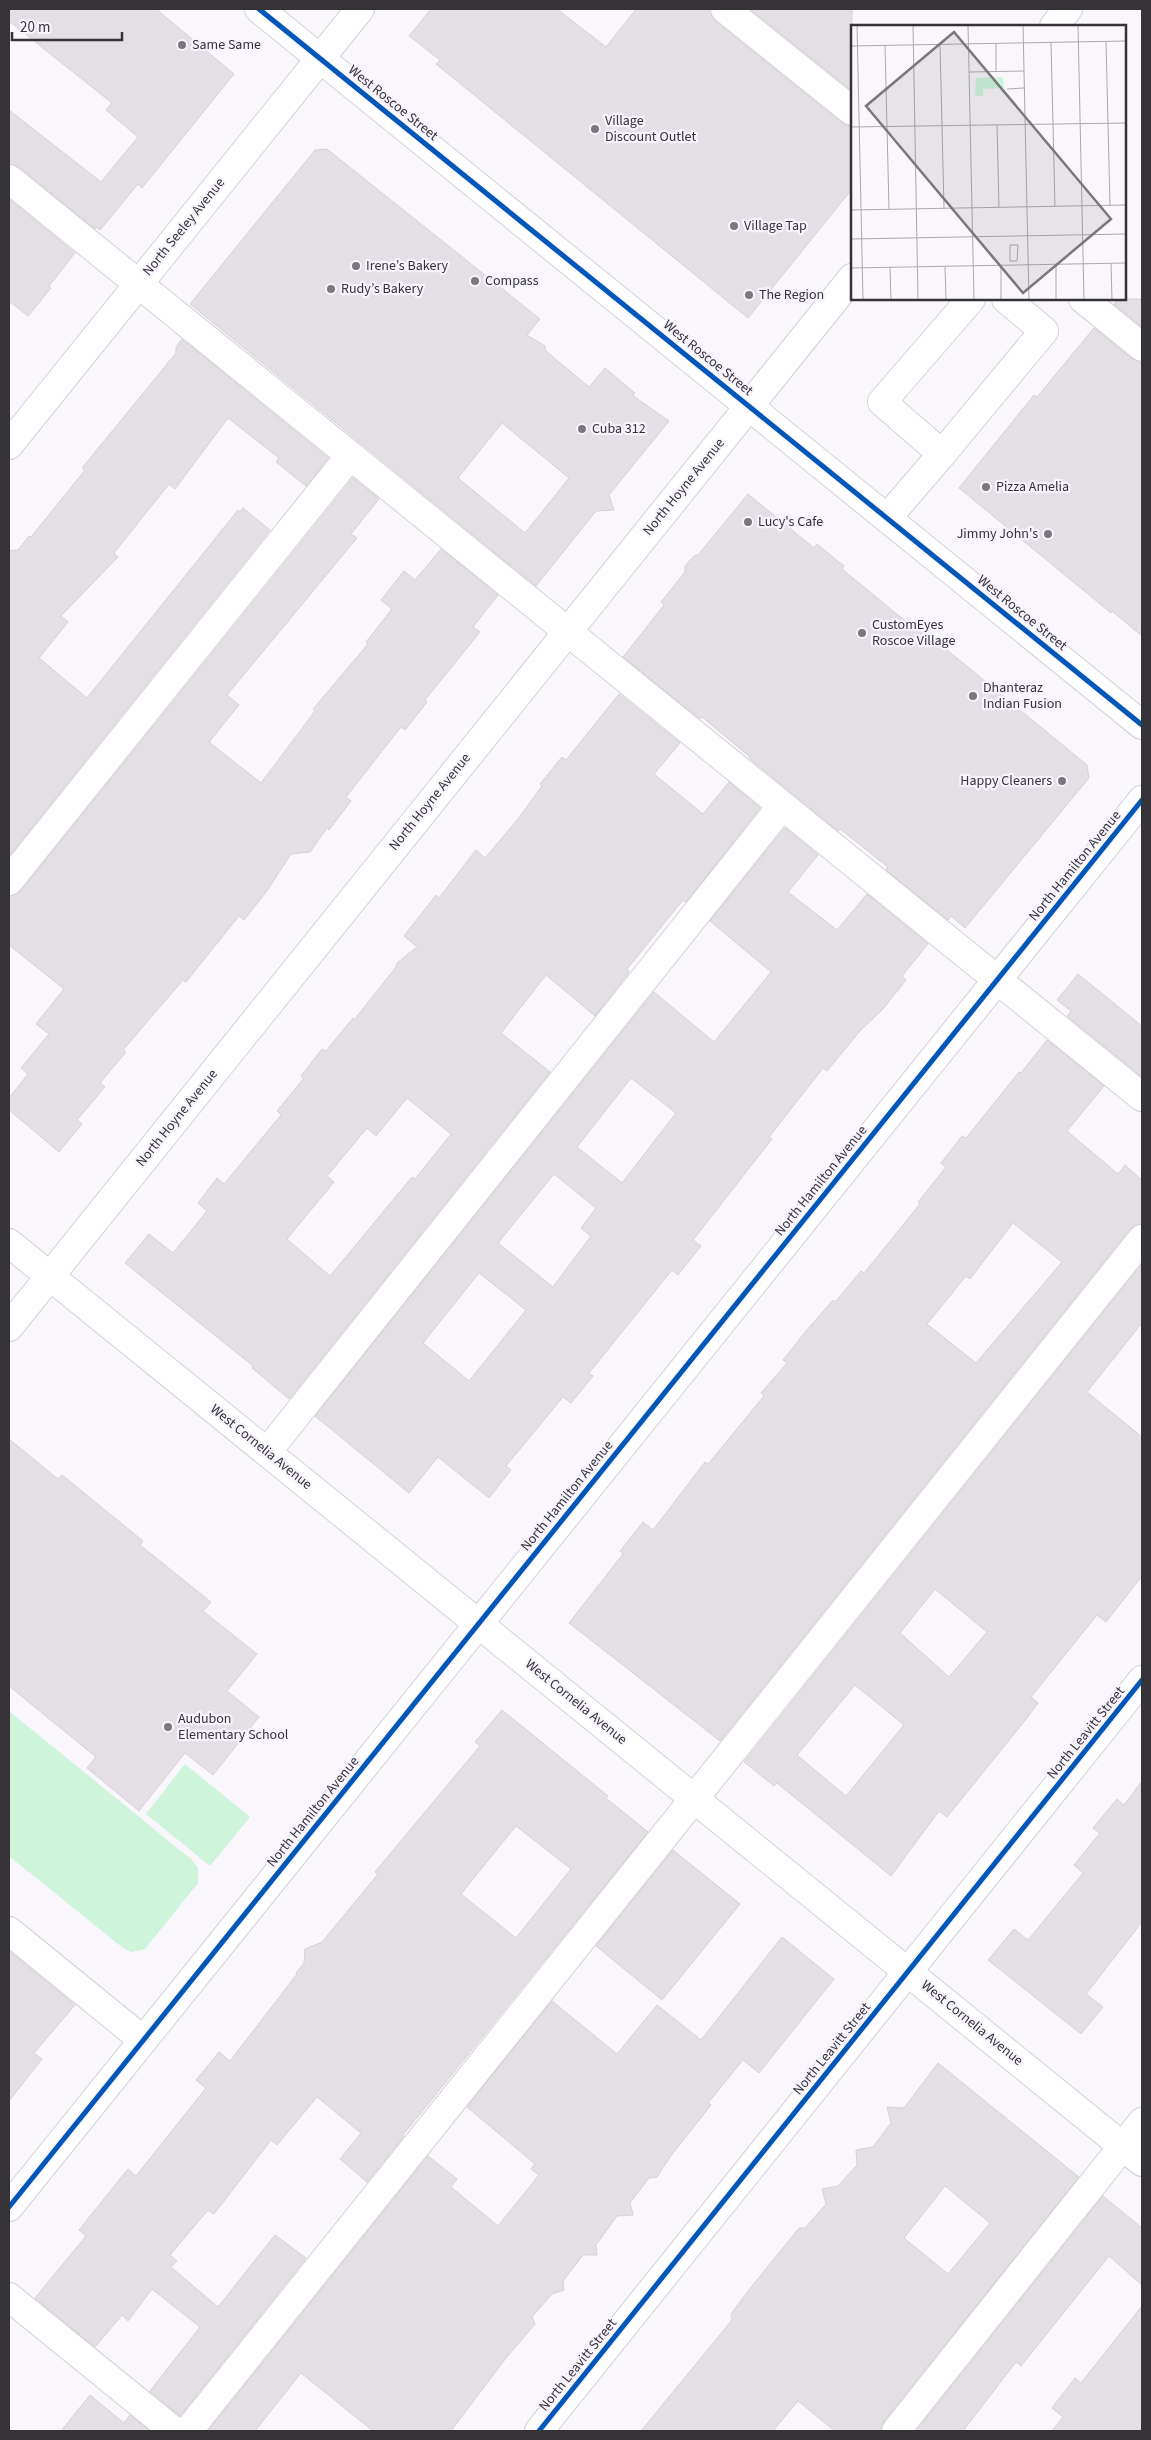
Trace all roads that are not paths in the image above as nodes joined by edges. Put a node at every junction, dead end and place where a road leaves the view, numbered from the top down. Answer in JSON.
{"nodes":[{"id":1,"x":259,"y":9,"type":"edge"},
{"id":2,"x":360,"y":9,"type":"edge"},
{"id":3,"x":726,"y":9,"type":"edge"},
{"id":4,"x":1068,"y":9,"type":"edge"},
{"id":5,"x":1055,"y":25,"type":"edge"},
{"id":6,"x":320,"y":58,"type":"junction"},
{"id":7,"x":851,"y":110,"type":"edge"},
{"id":8,"x":9,"y":178,"type":"edge"},
{"id":9,"x":851,"y":279,"type":"edge"},
{"id":10,"x":138,"y":284,"type":"junction"},
{"id":11,"x":970,"y":300,"type":"edge"},
{"id":12,"x":1007,"y":300,"type":"edge"},
{"id":13,"x":1084,"y":300,"type":"edge"},
{"id":14,"x":1142,"y":347,"type":"edge"},
{"id":15,"x":749,"y":406,"type":"junction"},
{"id":16,"x":9,"y":445,"type":"edge"},
{"id":17,"x":942,"y":454,"type":"junction"},
{"id":18,"x":350,"y":456,"type":"junction"},
{"id":19,"x":887,"y":518,"type":"junction"},
{"id":20,"x":568,"y":632,"type":"junction"},
{"id":21,"x":1142,"y":725,"type":"edge"},
{"id":22,"x":1142,"y":800,"type":"edge"},
{"id":23,"x":782,"y":806,"type":"junction"},
{"id":24,"x":9,"y":881,"type":"edge"},
{"id":25,"x":997,"y":980,"type":"junction"},
{"id":26,"x":1142,"y":1097,"type":"edge"},
{"id":27,"x":1142,"y":1239,"type":"edge"},
{"id":28,"x":9,"y":1243,"type":"edge"},
{"id":29,"x":50,"y":1276,"type":"junction"},
{"id":30,"x":9,"y":1328,"type":"edge"},
{"id":31,"x":267,"y":1452,"type":"junction"},
{"id":32,"x":478,"y":1624,"type":"junction"},
{"id":33,"x":1142,"y":1680,"type":"edge"},
{"id":34,"x":694,"y":1798,"type":"junction"},
{"id":35,"x":9,"y":1931,"type":"edge"},
{"id":36,"x":908,"y":1972,"type":"junction"},
{"id":37,"x":143,"y":2040,"type":"junction"},
{"id":38,"x":1142,"y":2122,"type":"edge"},
{"id":39,"x":1132,"y":2154,"type":"edge"},
{"id":40,"x":9,"y":2207,"type":"edge"},
{"id":41,"x":9,"y":2297,"type":"edge"},
{"id":42,"x":174,"y":2431,"type":"edge"},
{"id":43,"x":188,"y":2431,"type":"edge"},
{"id":44,"x":539,"y":2431,"type":"edge"},
{"id":45,"x":896,"y":2431,"type":"edge"}],
"edges":[{"from":1,"to":6,"type":"street","name":"West Roscoe Street"},
{"from":2,"to":6,"type":"street","name":"North Seeley Avenue"},
{"from":3,"to":7,"type":"street"},
{"from":4,"to":5,"type":"street"},
{"from":6,"to":10,"type":"street","name":"North Seeley Avenue"},
{"from":6,"to":15,"type":"street","name":"West Roscoe Street"},
{"from":8,"to":10,"type":"street"},
{"from":9,"to":15,"type":"street","name":"North Hoyne Avenue"},
{"from":10,"to":16,"type":"street","name":"North Seeley Avenue"},
{"from":10,"to":18,"type":"street"},
{"from":11,"to":17,"type":"street"},
{"from":12,"to":17,"type":"street"},
{"from":13,"to":14,"type":"street"},
{"from":15,"to":19,"type":"street","name":"West Roscoe Street"},
{"from":15,"to":20,"type":"street","name":"North Hoyne Avenue"},
{"from":17,"to":19,"type":"street"},
{"from":18,"to":20,"type":"street"},
{"from":18,"to":24,"type":"street"},
{"from":19,"to":21,"type":"street","name":"West Roscoe Street"},
{"from":20,"to":23,"type":"street"},
{"from":20,"to":29,"type":"street","name":"North Hoyne Avenue"},
{"from":22,"to":25,"type":"street","name":"North Hamilton Avenue"},
{"from":23,"to":25,"type":"street"},
{"from":23,"to":31,"type":"street"},
{"from":25,"to":26,"type":"street"},
{"from":25,"to":32,"type":"street","name":"North Hamilton Avenue"},
{"from":27,"to":34,"type":"street"},
{"from":28,"to":29,"type":"street","name":"West Cornelia Avenue"},
{"from":29,"to":30,"type":"street","name":"North Hoyne Avenue"},
{"from":29,"to":31,"type":"street","name":"West Cornelia Avenue"},
{"from":31,"to":32,"type":"street","name":"West Cornelia Avenue"},
{"from":32,"to":34,"type":"street","name":"West Cornelia Avenue"},
{"from":32,"to":37,"type":"street","name":"North Hamilton Avenue"},
{"from":33,"to":36,"type":"street","name":"North Leavitt Street"},
{"from":34,"to":36,"type":"street","name":"West Cornelia Avenue"},
{"from":34,"to":43,"type":"street"},
{"from":35,"to":37,"type":"street"},
{"from":36,"to":39,"type":"street","name":"West Cornelia Avenue"},
{"from":36,"to":44,"type":"street","name":"North Leavitt Street"},
{"from":37,"to":40,"type":"street","name":"North Hamilton Avenue"},
{"from":38,"to":39,"type":"street"},
{"from":39,"to":45,"type":"street"},
{"from":41,"to":42,"type":"street"}]}
